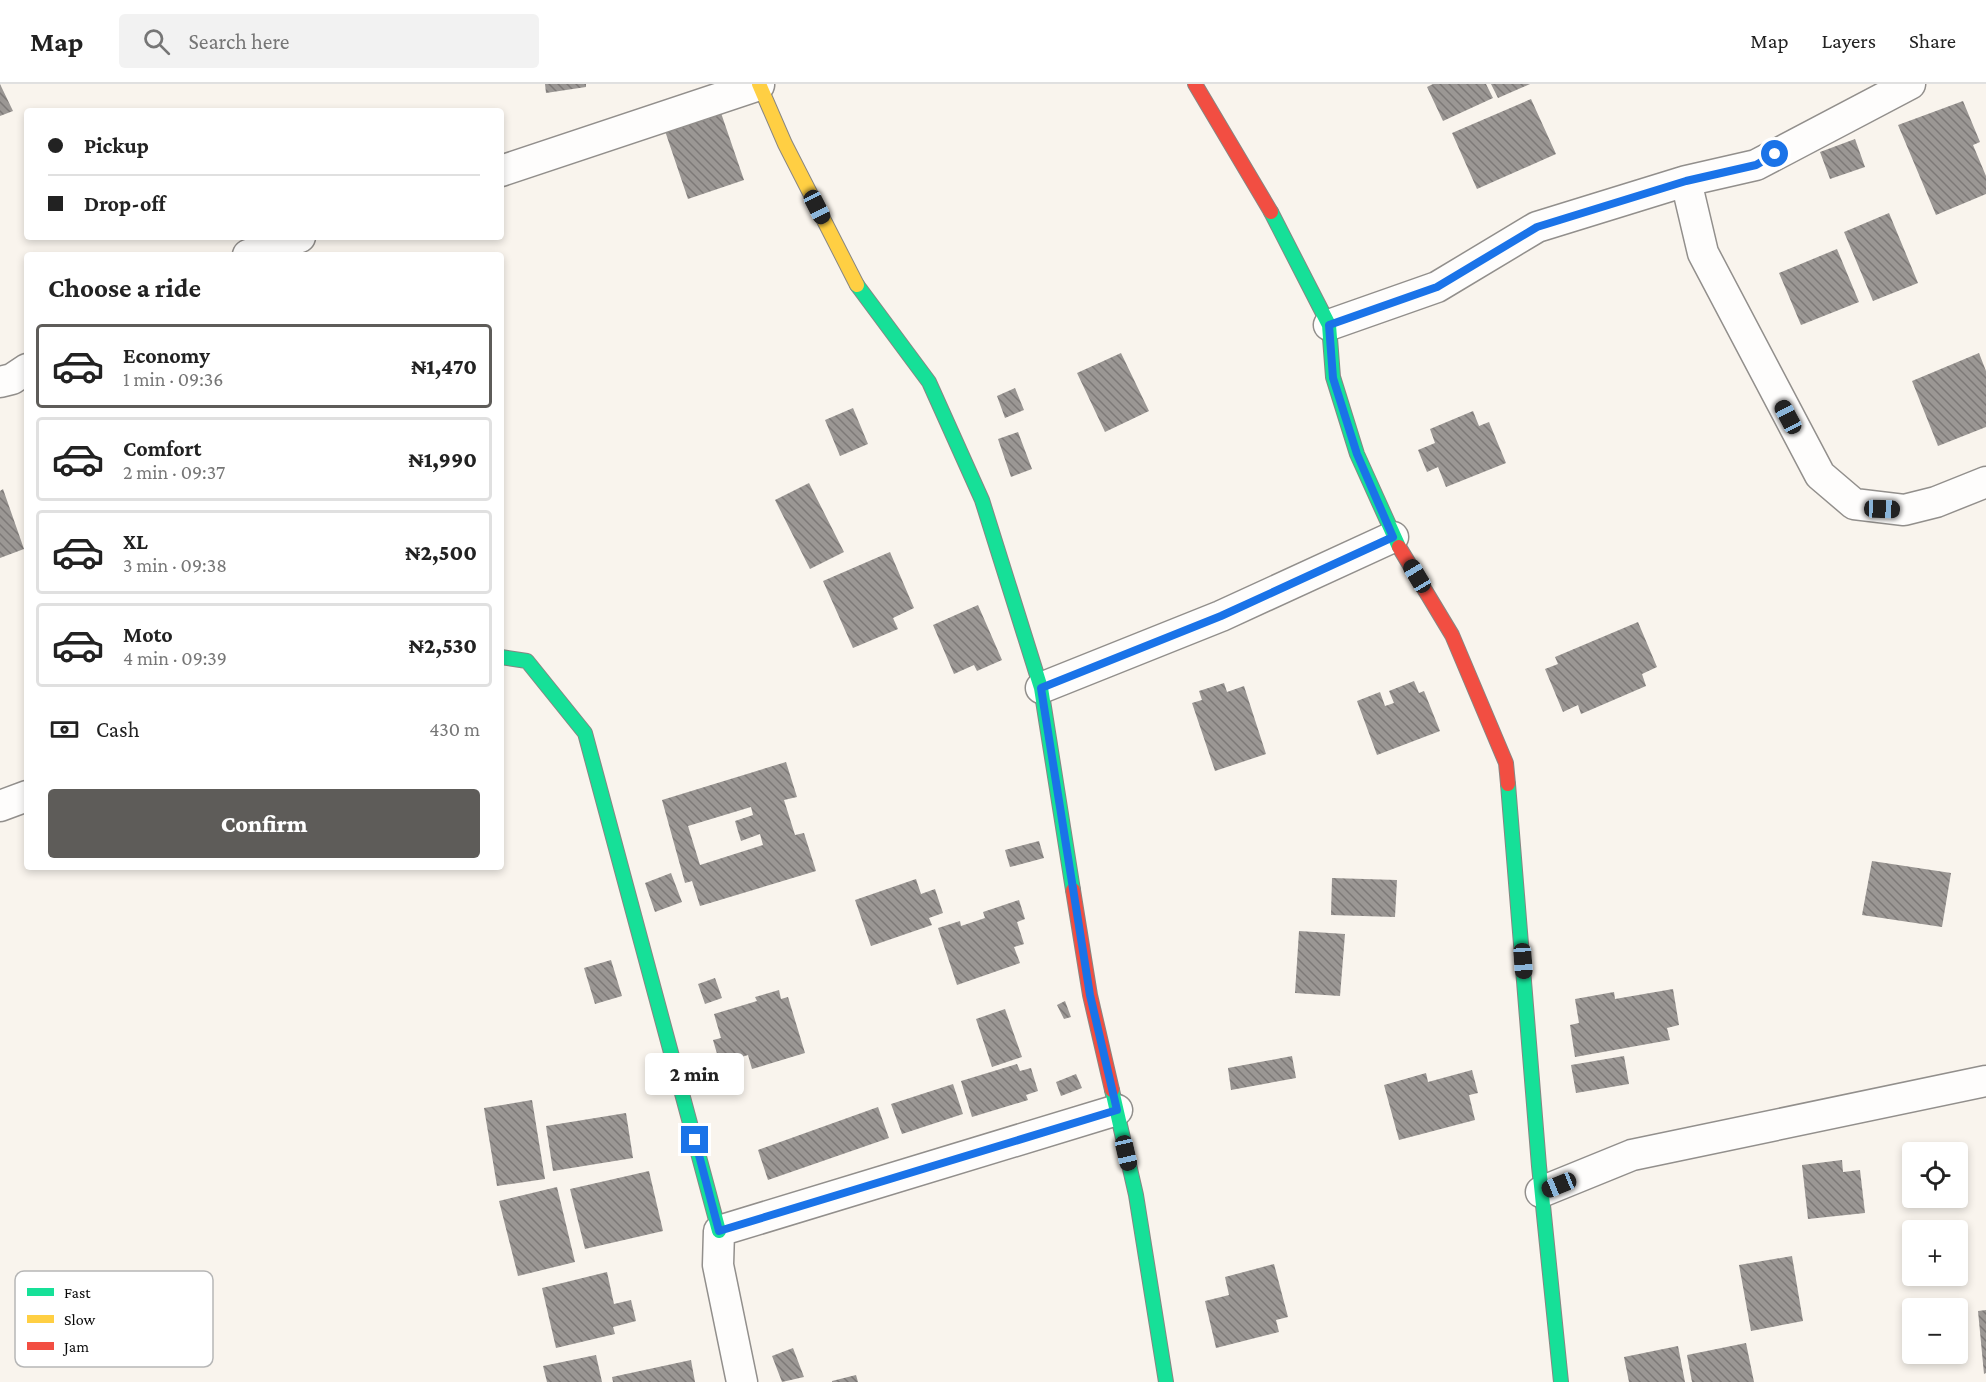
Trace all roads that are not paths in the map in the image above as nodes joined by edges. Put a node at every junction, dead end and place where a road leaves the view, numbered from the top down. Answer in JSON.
{"nodes":[{"id":1,"x":1195,"y":84,"type":"edge"},
{"id":2,"x":1910,"y":84,"type":"edge"},
{"id":3,"x":759,"y":85,"type":"edge"},
{"id":4,"x":504,"y":170,"type":"edge"},
{"id":5,"x":1686,"y":181,"type":"junction"},
{"id":6,"x":291,"y":240,"type":"edge"},
{"id":7,"x":257,"y":252,"type":"edge"},
{"id":8,"x":1329,"y":325,"type":"junction"},
{"id":9,"x":24,"y":371,"type":"edge"},
{"id":10,"x":0,"y":382,"type":"edge"},
{"id":11,"x":1986,"y":482,"type":"edge"},
{"id":12,"x":1393,"y":537,"type":"junction"},
{"id":13,"x":504,"y":657,"type":"edge"},
{"id":14,"x":1041,"y":688,"type":"junction"},
{"id":15,"x":24,"y":797,"type":"edge"},
{"id":16,"x":0,"y":806,"type":"edge"},
{"id":17,"x":1986,"y":1082,"type":"edge"},
{"id":18,"x":1117,"y":1110,"type":"junction"},
{"id":19,"x":1541,"y":1192,"type":"junction"},
{"id":20,"x":719,"y":1231,"type":"junction"},
{"id":21,"x":742,"y":1382,"type":"edge"},
{"id":22,"x":1166,"y":1382,"type":"edge"},
{"id":23,"x":1561,"y":1382,"type":"edge"}],
"edges":[{"from":1,"to":8,"type":"street"},
{"from":2,"to":5,"type":"street"},
{"from":3,"to":4,"type":"street"},
{"from":3,"to":14,"type":"street"},
{"from":5,"to":8,"type":"street"},
{"from":5,"to":11,"type":"street"},
{"from":6,"to":7,"type":"street"},
{"from":8,"to":12,"type":"street"},
{"from":9,"to":10,"type":"street"},
{"from":12,"to":14,"type":"street"},
{"from":12,"to":19,"type":"street"},
{"from":13,"to":20,"type":"street"},
{"from":14,"to":18,"type":"street"},
{"from":15,"to":16,"type":"street"},
{"from":17,"to":19,"type":"street"},
{"from":18,"to":20,"type":"street"},
{"from":18,"to":22,"type":"street"},
{"from":19,"to":23,"type":"street"},
{"from":20,"to":21,"type":"street"}]}
